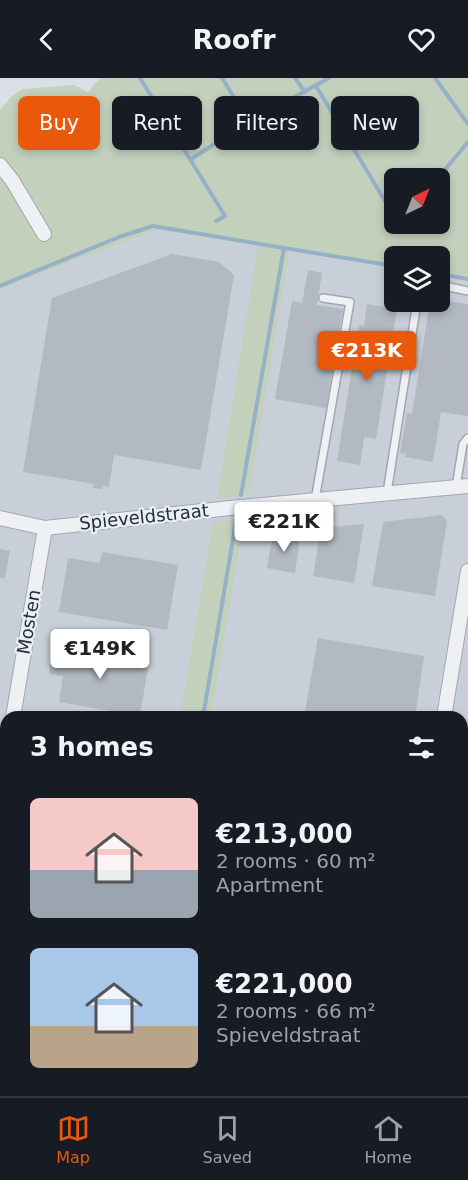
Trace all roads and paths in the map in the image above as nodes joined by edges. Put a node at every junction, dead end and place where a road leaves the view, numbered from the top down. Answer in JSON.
{"nodes":[{"id":1,"x":0,"y":165,"type":"edge"},
{"id":2,"x":44,"y":234,"type":"dead end"},
{"id":3,"x":450,"y":287,"type":"edge"},
{"id":4,"x":468,"y":291,"type":"edge"},
{"id":5,"x":323,"y":298,"type":"dead end"},
{"id":6,"x":415,"y":312,"type":"edge"},
{"id":7,"x":468,"y":438,"type":"edge"},
{"id":8,"x":462,"y":487,"type":"edge"},
{"id":9,"x":387,"y":494,"type":"junction"},
{"id":10,"x":315,"y":500,"type":"junction"},
{"id":11,"x":0,"y":518,"type":"edge"},
{"id":12,"x":45,"y":528,"type":"junction"},
{"id":13,"x":468,"y":571,"type":"edge"},
{"id":14,"x":14,"y":711,"type":"edge"},
{"id":15,"x":445,"y":711,"type":"edge"}],
"edges":[{"from":1,"to":2,"type":"street"},
{"from":3,"to":4,"type":"lane"},
{"from":5,"to":10,"type":"lane"},
{"from":6,"to":9,"type":"lane"},
{"from":7,"to":8,"type":"lane"},
{"from":8,"to":9,"type":"street","name":"Spieveldstraat"},
{"from":9,"to":10,"type":"street","name":"Spieveldstraat"},
{"from":10,"to":12,"type":"street","name":"Spieveldstraat"},
{"from":11,"to":12,"type":"street","name":"Spieveldstraat"},
{"from":12,"to":14,"type":"street","name":"Mosten"},
{"from":13,"to":15,"type":"street"}]}
